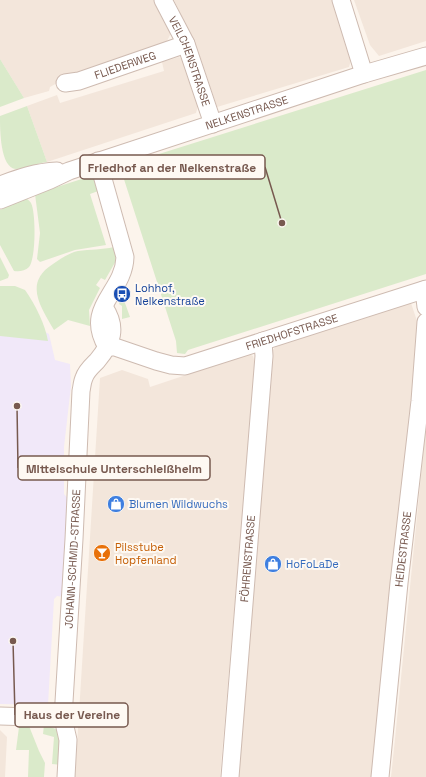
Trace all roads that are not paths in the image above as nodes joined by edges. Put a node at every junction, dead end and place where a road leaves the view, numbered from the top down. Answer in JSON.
{"nodes":[{"id":1,"x":163,"y":0,"type":"edge"},
{"id":2,"x":341,"y":0,"type":"edge"},
{"id":3,"x":186,"y":44,"type":"junction"},
{"id":4,"x":426,"y":56,"type":"edge"},
{"id":5,"x":364,"y":74,"type":"junction"},
{"id":6,"x":65,"y":83,"type":"dead end"},
{"id":7,"x":213,"y":124,"type":"junction"},
{"id":8,"x":98,"y":161,"type":"junction"},
{"id":9,"x":1,"y":193,"type":"edge"},
{"id":10,"x":425,"y":289,"type":"edge"},
{"id":11,"x":426,"y":307,"type":"edge"},
{"id":12,"x":426,"y":322,"type":"edge"},
{"id":13,"x":263,"y":341,"type":"junction"},
{"id":14,"x":106,"y":347,"type":"junction"},
{"id":15,"x":0,"y":716,"type":"edge"},
{"id":16,"x":63,"y":718,"type":"junction"},
{"id":17,"x":66,"y":777,"type":"edge"},
{"id":18,"x":230,"y":777,"type":"edge"},
{"id":19,"x":380,"y":777,"type":"edge"}],
"edges":[{"from":1,"to":3,"type":"street","name":"VEILCHENSTRASSE"},
{"from":2,"to":5,"type":"street"},
{"from":3,"to":6,"type":"street","name":"FLIEDERWEG"},
{"from":3,"to":7,"type":"street","name":"VEILCHENSTRASSE"},
{"from":4,"to":5,"type":"street","name":"NELKENSTRASSE"},
{"from":5,"to":7,"type":"street","name":"NELKENSTRASSE"},
{"from":7,"to":8,"type":"street","name":"NELKENSTRASSE"},
{"from":8,"to":9,"type":"street","name":"NELKENSTRASSE"},
{"from":8,"to":14,"type":"street"},
{"from":10,"to":11,"type":"street"},
{"from":10,"to":13,"type":"street","name":"FRIEDHOFSTRASSE"},
{"from":12,"to":19,"type":"street","name":"HEIDESTRASSE"},
{"from":13,"to":14,"type":"street","name":"FRIEDHOFSTRASSE"},
{"from":13,"to":18,"type":"street","name":"FÖHRENSTRASSE"},
{"from":14,"to":16,"type":"street","name":"JOHANN-SCHMID-STRASSE"},
{"from":15,"to":16,"type":"street"},
{"from":16,"to":17,"type":"street","name":"JOHANN-SCHMID-STRASSE"}]}
